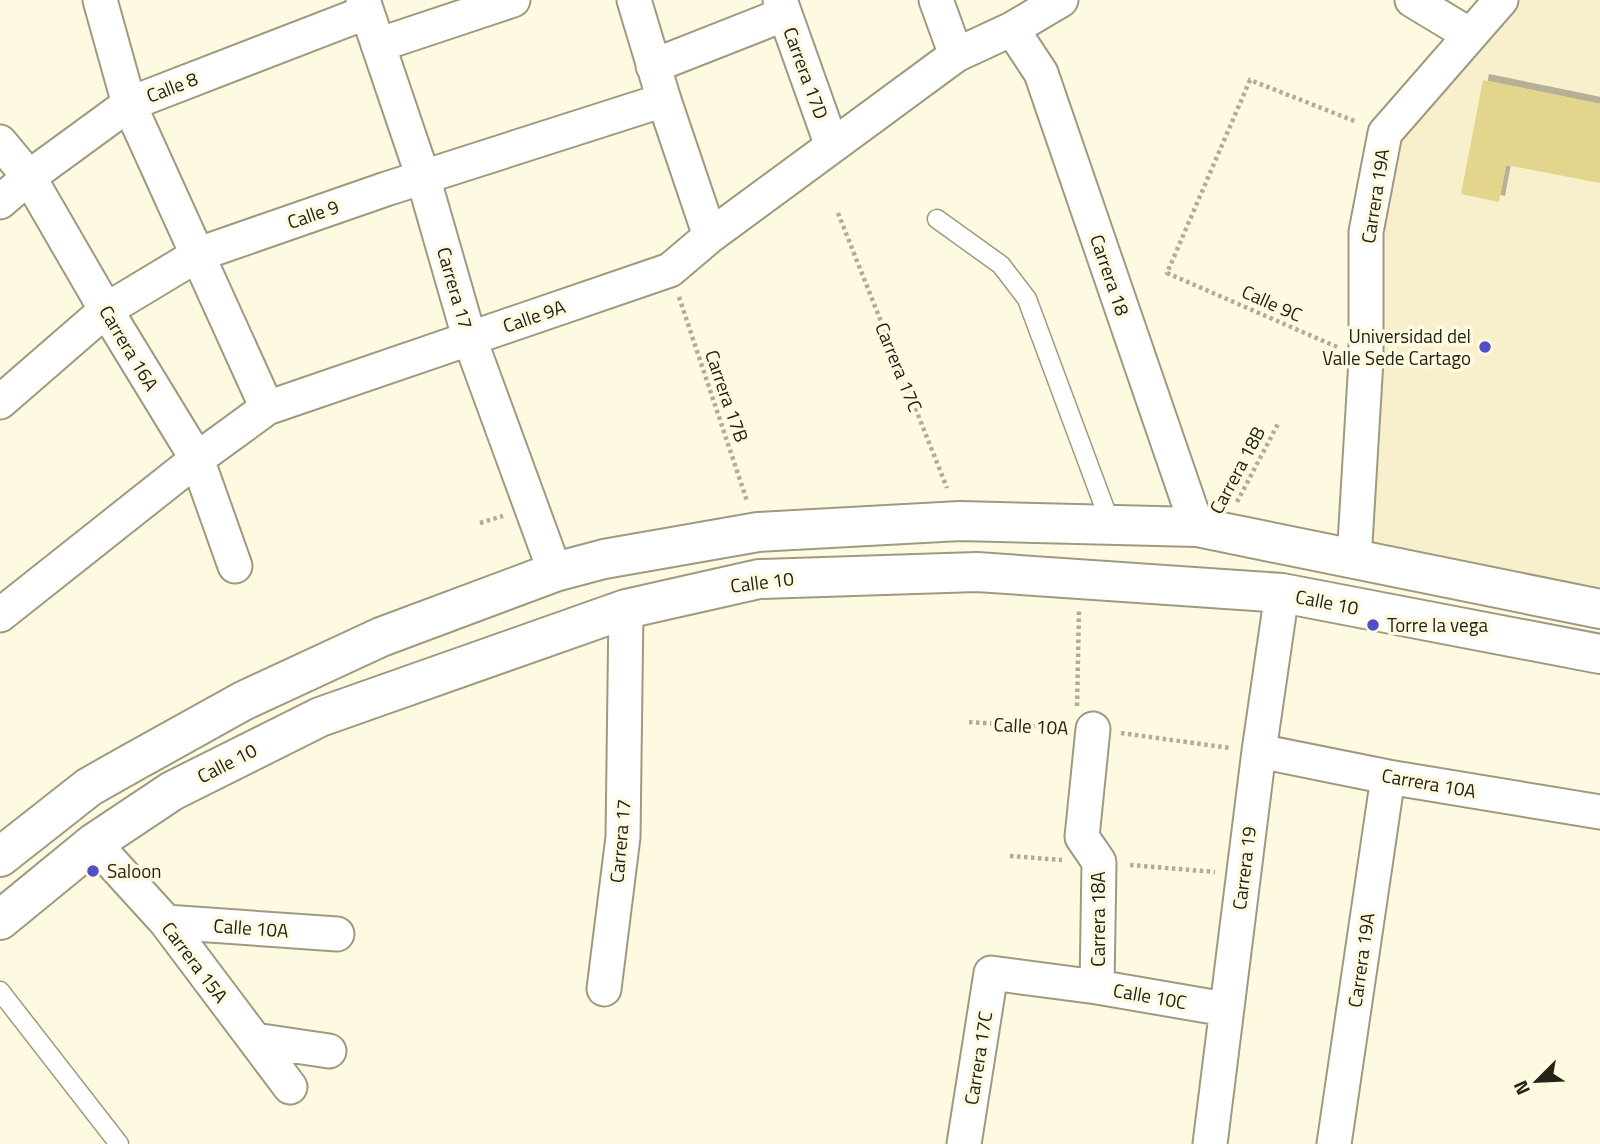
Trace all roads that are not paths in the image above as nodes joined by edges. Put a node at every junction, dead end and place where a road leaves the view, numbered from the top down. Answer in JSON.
{"nodes":[{"id":1,"x":100,"y":0,"type":"edge"},
{"id":2,"x":513,"y":0,"type":"edge"},
{"id":3,"x":634,"y":0,"type":"edge"},
{"id":4,"x":936,"y":0,"type":"edge"},
{"id":5,"x":1061,"y":0,"type":"edge"},
{"id":6,"x":1412,"y":0,"type":"edge"},
{"id":7,"x":1501,"y":0,"type":"edge"},
{"id":8,"x":365,"y":6,"type":"edge"},
{"id":9,"x":782,"y":7,"type":"edge"},
{"id":10,"x":1012,"y":29,"type":"junction"},
{"id":11,"x":1470,"y":36,"type":"junction"},
{"id":12,"x":378,"y":45,"type":"junction"},
{"id":13,"x":956,"y":55,"type":"junction"},
{"id":14,"x":653,"y":66,"type":"junction"},
{"id":15,"x":664,"y":100,"type":"junction"},
{"id":16,"x":129,"y":104,"type":"junction"},
{"id":17,"x":0,"y":142,"type":"edge"},
{"id":18,"x":832,"y":146,"type":"junction"},
{"id":19,"x":29,"y":177,"type":"junction"},
{"id":20,"x":423,"y":177,"type":"junction"},
{"id":21,"x":0,"y":202,"type":"edge"},
{"id":22,"x":937,"y":219,"type":"dead end"},
{"id":23,"x":710,"y":236,"type":"junction"},
{"id":24,"x":199,"y":254,"type":"junction"},
{"id":25,"x":106,"y":310,"type":"junction"},
{"id":26,"x":469,"y":337,"type":"junction"},
{"id":27,"x":0,"y":402,"type":"edge"},
{"id":28,"x":267,"y":408,"type":"junction"},
{"id":29,"x":198,"y":459,"type":"junction"},
{"id":30,"x":1111,"y":525,"type":"junction"},
{"id":31,"x":1209,"y":529,"type":"junction"},
{"id":32,"x":1354,"y":560,"type":"junction"},
{"id":33,"x":235,"y":566,"type":"dead end"},
{"id":34,"x":555,"y":572,"type":"junction"},
{"id":35,"x":1282,"y":593,"type":"junction"},
{"id":36,"x":626,"y":609,"type":"junction"},
{"id":37,"x":1600,"y":609,"type":"edge"},
{"id":38,"x":0,"y":615,"type":"edge"},
{"id":39,"x":1600,"y":654,"type":"edge"},
{"id":40,"x":1093,"y":729,"type":"road end"},
{"id":41,"x":1259,"y":751,"type":"junction"},
{"id":42,"x":1388,"y":777,"type":"junction"},
{"id":43,"x":1600,"y":812,"type":"edge"},
{"id":44,"x":94,"y":843,"type":"junction"},
{"id":45,"x":0,"y":857,"type":"edge"},
{"id":46,"x":0,"y":920,"type":"edge"},
{"id":47,"x":166,"y":922,"type":"junction"},
{"id":48,"x":337,"y":934,"type":"dead end"},
{"id":49,"x":991,"y":973,"type":"joint"},
{"id":50,"x":1097,"y":987,"type":"junction"},
{"id":51,"x":604,"y":989,"type":"dead end"},
{"id":52,"x":0,"y":991,"type":"edge"},
{"id":53,"x":1226,"y":1009,"type":"junction"},
{"id":54,"x":255,"y":1040,"type":"junction"},
{"id":55,"x":329,"y":1051,"type":"dead end"},
{"id":56,"x":290,"y":1087,"type":"dead end"},
{"id":57,"x":118,"y":1144,"type":"edge"},
{"id":58,"x":964,"y":1144,"type":"edge"},
{"id":59,"x":1210,"y":1144,"type":"edge"},
{"id":60,"x":1334,"y":1144,"type":"edge"}],
"edges":[{"from":1,"to":16,"type":"street"},
{"from":2,"to":12,"type":"street"},
{"from":3,"to":14,"type":"street"},
{"from":4,"to":13,"type":"street"},
{"from":5,"to":10,"type":"street","name":"Calle 9A"},
{"from":6,"to":11,"type":"street"},
{"from":7,"to":11,"type":"street","name":"Carrera 19A"},
{"from":8,"to":12,"type":"street","name":"Carrera 17"},
{"from":8,"to":16,"type":"street","name":"Calle 8"},
{"from":9,"to":14,"type":"street"},
{"from":9,"to":18,"type":"street","name":"Carrera 17D"},
{"from":10,"to":13,"type":"street","name":"Calle 9A"},
{"from":10,"to":31,"type":"street","name":"Carrera 18"},
{"from":11,"to":32,"type":"street","name":"Carrera 19A"},
{"from":12,"to":20,"type":"street","name":"Carrera 17"},
{"from":13,"to":18,"type":"street","name":"Calle 9A"},
{"from":14,"to":15,"type":"street"},
{"from":15,"to":20,"type":"street","name":"Calle 9"},
{"from":15,"to":23,"type":"street"},
{"from":16,"to":19,"type":"street","name":"Calle 8"},
{"from":16,"to":24,"type":"street"},
{"from":17,"to":19,"type":"street","name":"Carrera 16A"},
{"from":18,"to":23,"type":"street","name":"Calle 9A"},
{"from":19,"to":21,"type":"street","name":"Calle 8"},
{"from":19,"to":25,"type":"street","name":"Carrera 16A"},
{"from":20,"to":24,"type":"street","name":"Calle 9"},
{"from":20,"to":26,"type":"street","name":"Carrera 17"},
{"from":22,"to":30,"type":"lane"},
{"from":23,"to":26,"type":"street","name":"Calle 9A"},
{"from":24,"to":25,"type":"street","name":"Calle 9"},
{"from":24,"to":28,"type":"street"},
{"from":25,"to":27,"type":"street","name":"Calle 9"},
{"from":25,"to":29,"type":"street","name":"Carrera 16A"},
{"from":26,"to":28,"type":"street","name":"Calle 9A"},
{"from":26,"to":34,"type":"street","name":"Carrera 17"},
{"from":28,"to":29,"type":"street","name":"Calle 9A"},
{"from":29,"to":33,"type":"street","name":"Carrera 16A"},
{"from":29,"to":38,"type":"street","name":"Calle 9A"},
{"from":30,"to":31,"type":"main road"},
{"from":30,"to":34,"type":"main road"},
{"from":31,"to":32,"type":"main road"},
{"from":32,"to":37,"type":"main road"},
{"from":34,"to":45,"type":"main road"},
{"from":35,"to":36,"type":"main road","name":"Calle 10"},
{"from":35,"to":39,"type":"main road","name":"Calle 10"},
{"from":35,"to":41,"type":"street","name":"Carrera 19"},
{"from":36,"to":44,"type":"main road","name":"Calle 10"},
{"from":36,"to":51,"type":"street","name":"Carrera 17"},
{"from":40,"to":50,"type":"street","name":"Carrera 18A"},
{"from":41,"to":42,"type":"street","name":"Carrera 10A"},
{"from":41,"to":53,"type":"street","name":"Carrera 19"},
{"from":42,"to":43,"type":"street","name":"Carrera 10A"},
{"from":42,"to":60,"type":"street","name":"Carrera 19A"},
{"from":44,"to":46,"type":"main road","name":"Calle 10"},
{"from":44,"to":47,"type":"street","name":"Carrera 15A"},
{"from":47,"to":48,"type":"street","name":"Calle 10A"},
{"from":47,"to":54,"type":"street","name":"Carrera 15A"},
{"from":49,"to":50,"type":"street","name":"Calle 10C"},
{"from":49,"to":58,"type":"street","name":"Carrera 17C"},
{"from":50,"to":53,"type":"street","name":"Calle 10C"},
{"from":52,"to":57,"type":"lane"},
{"from":53,"to":59,"type":"street","name":"Carrera 19"},
{"from":54,"to":55,"type":"street"},
{"from":54,"to":56,"type":"street","name":"Carrera 15A"}]}
